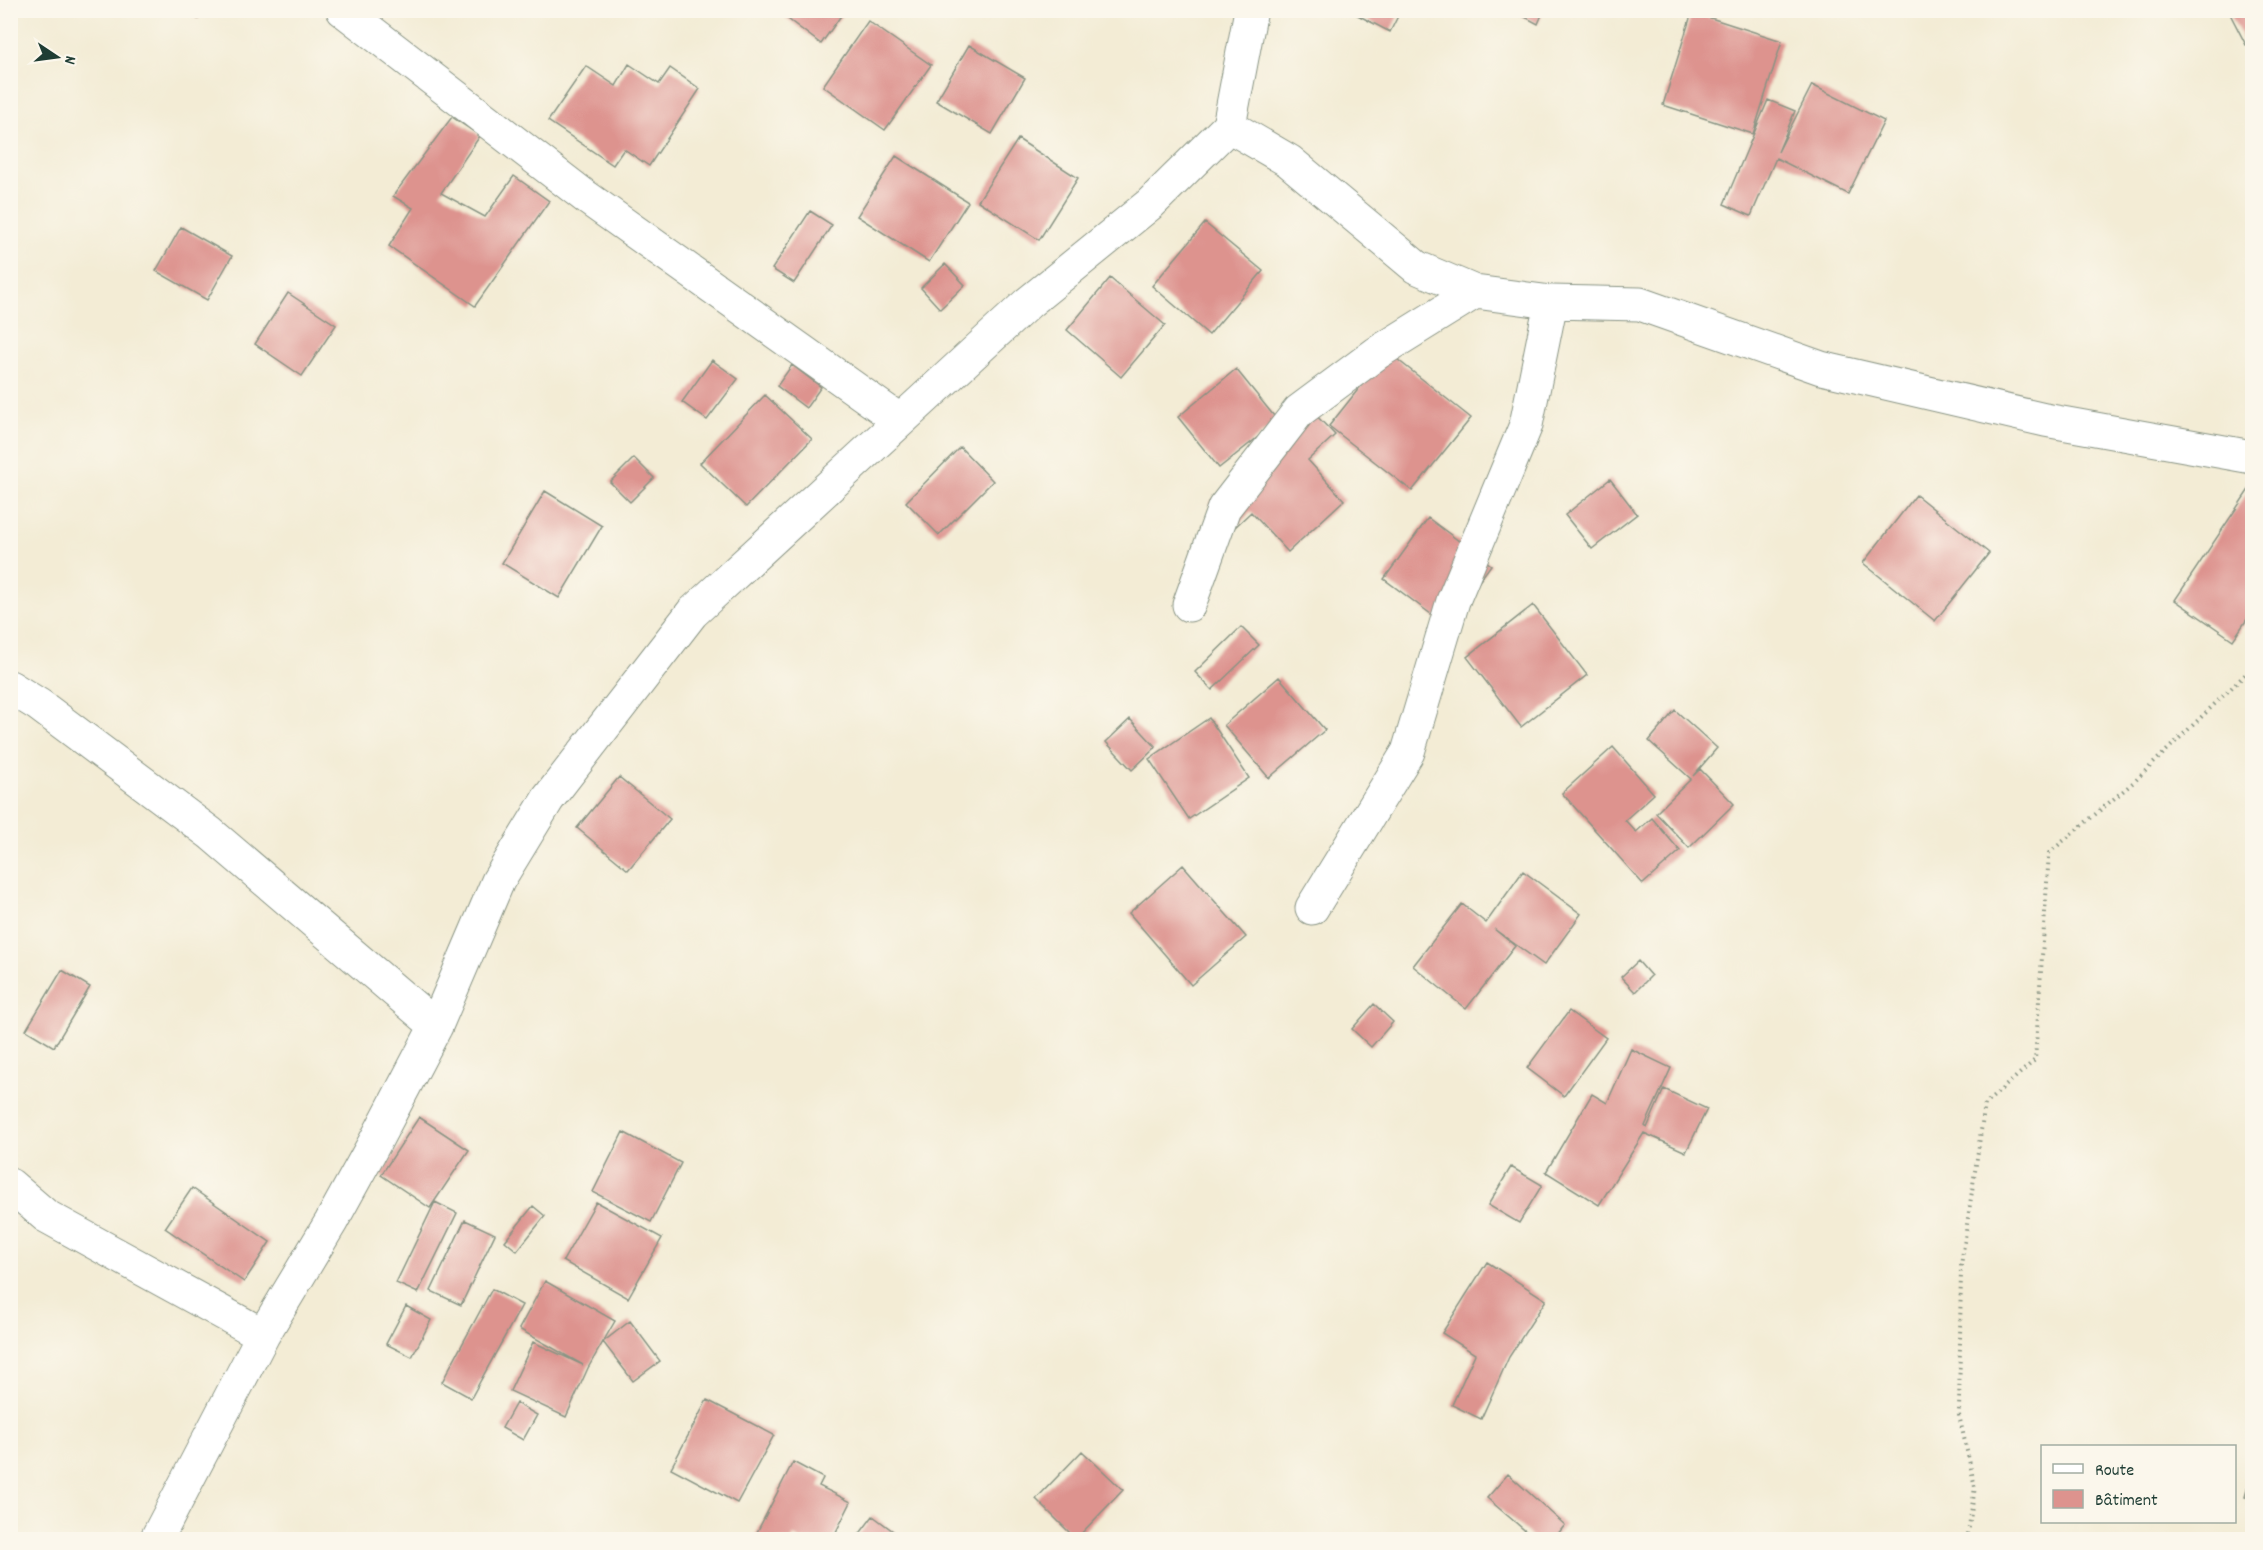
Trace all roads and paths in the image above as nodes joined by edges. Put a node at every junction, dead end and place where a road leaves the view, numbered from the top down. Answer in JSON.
{"nodes":[{"id":1,"x":343,"y":10,"type":"edge"},
{"id":2,"x":1251,"y":10,"type":"edge"},
{"id":3,"x":1229,"y":126,"type":"junction"},
{"id":4,"x":1475,"y":292,"type":"junction"},
{"id":5,"x":1551,"y":302,"type":"junction"},
{"id":6,"x":899,"y":420,"type":"junction"},
{"id":7,"x":2253,"y":457,"type":"edge"},
{"id":8,"x":1189,"y":605,"type":"dead end"},
{"id":9,"x":2253,"y":668,"type":"edge"},
{"id":10,"x":10,"y":687,"type":"edge"},
{"id":11,"x":1312,"y":908,"type":"dead end"},
{"id":12,"x":436,"y":1026,"type":"junction"},
{"id":13,"x":10,"y":1185,"type":"edge"},
{"id":14,"x":263,"y":1335,"type":"junction"},
{"id":15,"x":156,"y":1539,"type":"edge"},
{"id":16,"x":1967,"y":1539,"type":"edge"}],
"edges":[{"from":1,"to":6,"type":"street"},
{"from":2,"to":3,"type":"street"},
{"from":3,"to":4,"type":"street"},
{"from":3,"to":6,"type":"street"},
{"from":4,"to":5,"type":"street"},
{"from":4,"to":8,"type":"street"},
{"from":5,"to":7,"type":"street"},
{"from":5,"to":11,"type":"street"},
{"from":6,"to":12,"type":"street"},
{"from":9,"to":16,"type":"path"},
{"from":10,"to":12,"type":"street"},
{"from":12,"to":14,"type":"street"},
{"from":13,"to":14,"type":"street"},
{"from":14,"to":15,"type":"street"}]}
